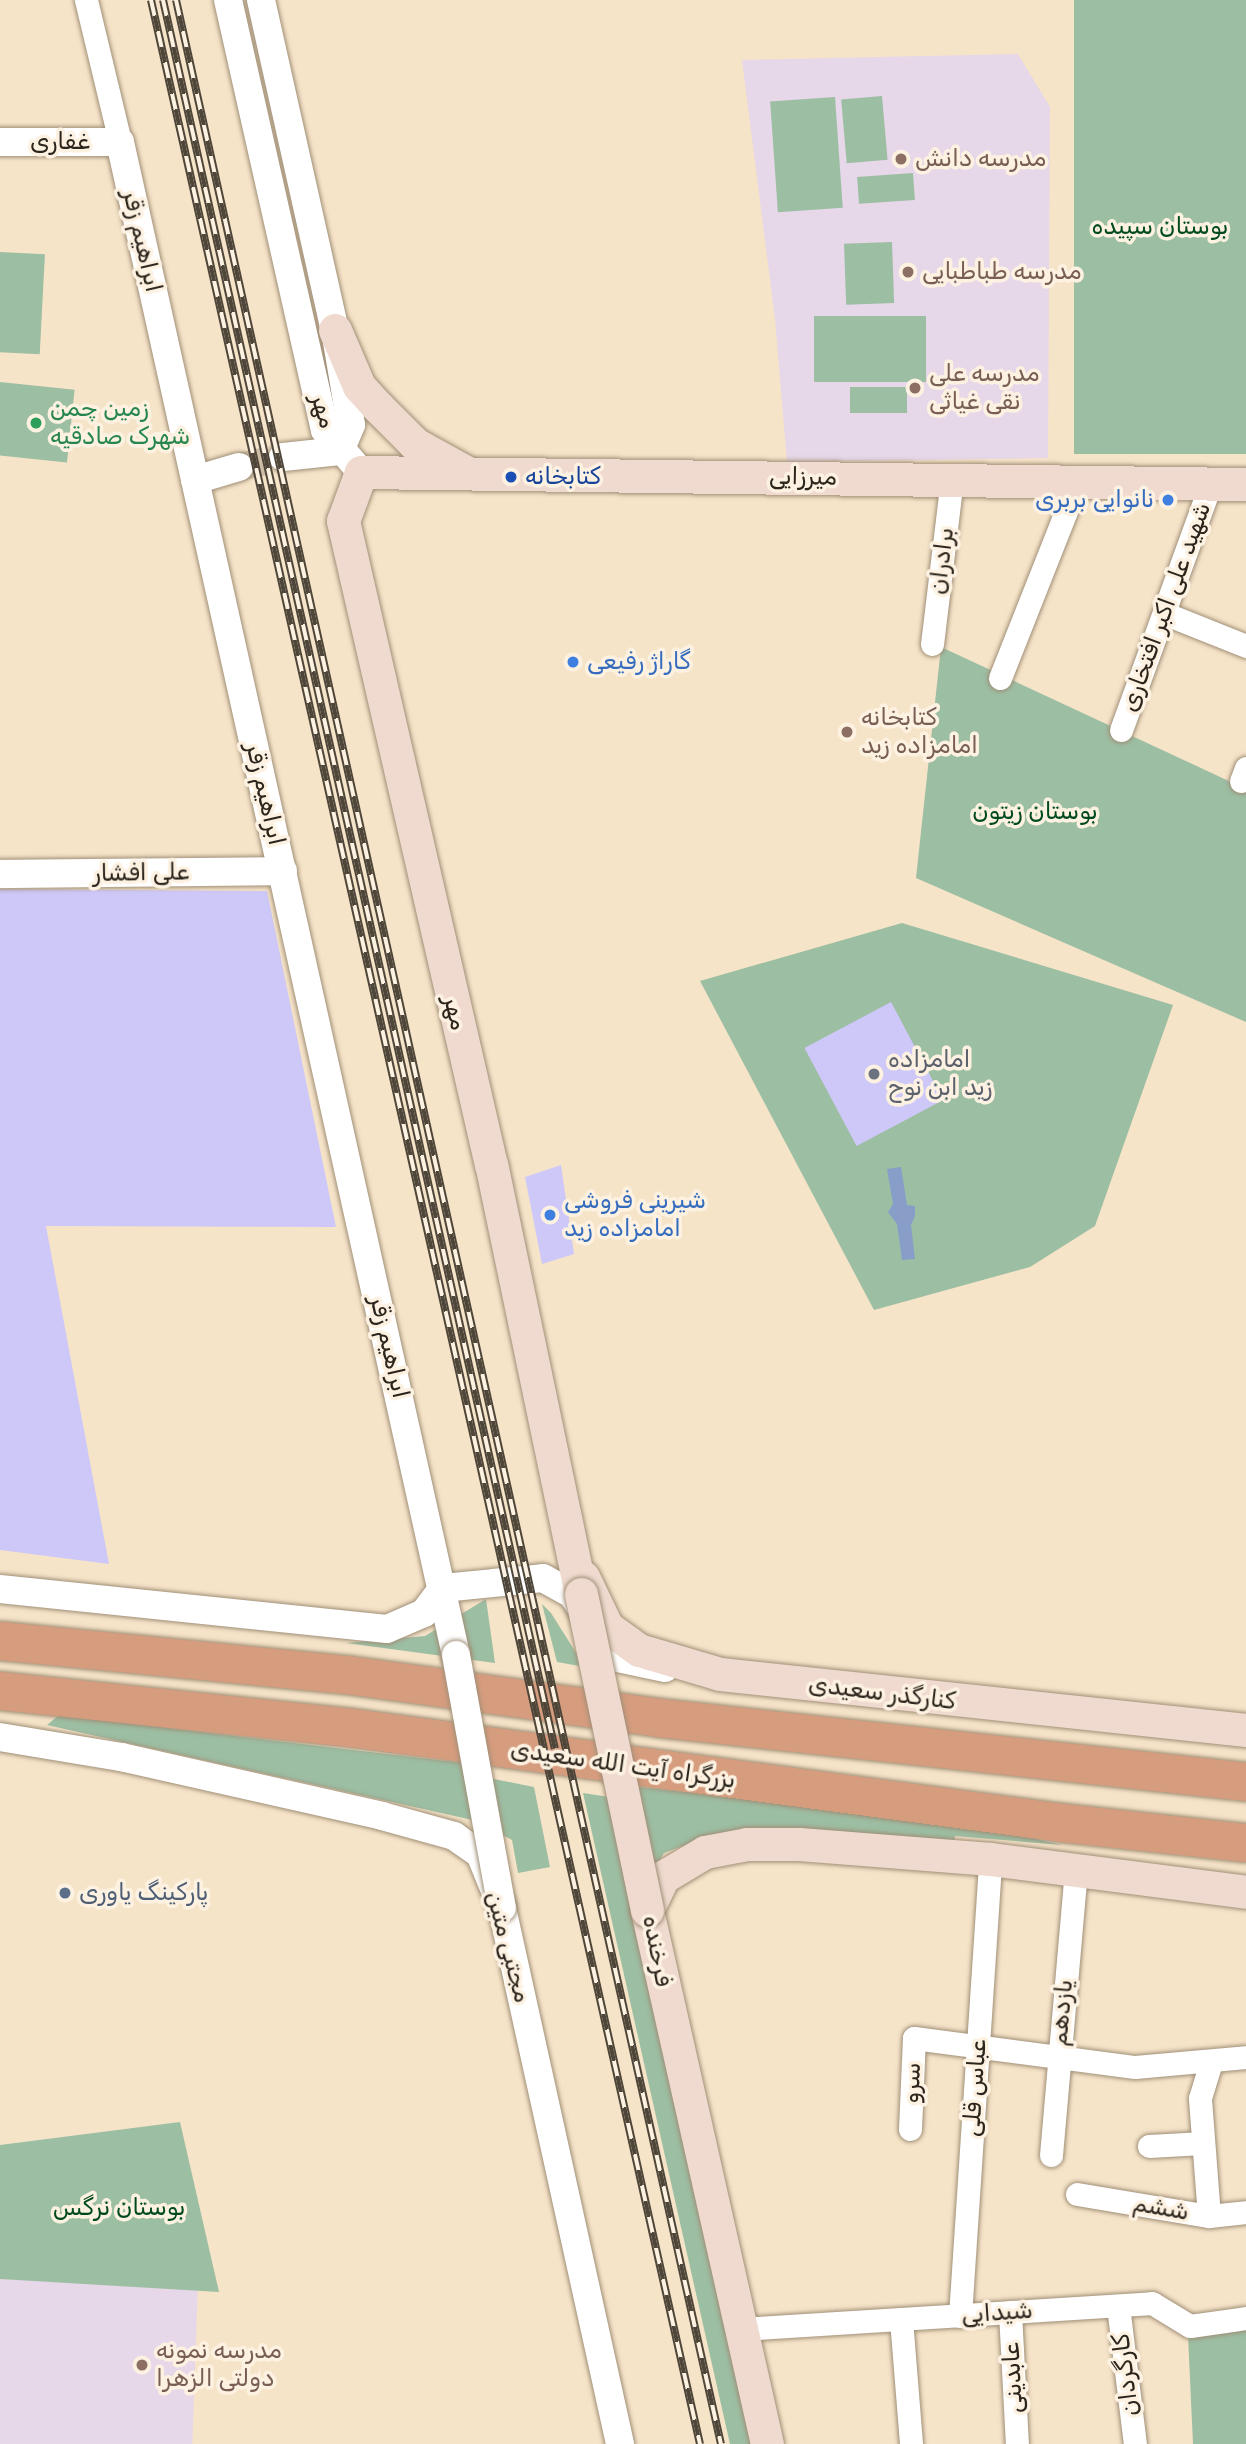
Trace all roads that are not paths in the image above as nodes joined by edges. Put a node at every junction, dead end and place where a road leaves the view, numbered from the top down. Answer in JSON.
{"nodes":[{"id":1,"x":86,"y":0,"type":"edge"},
{"id":2,"x":228,"y":0,"type":"edge"},
{"id":3,"x":261,"y":0,"type":"edge"},
{"id":4,"x":0,"y":142,"type":"edge"},
{"id":5,"x":120,"y":142,"type":"junction"},
{"id":6,"x":335,"y":330,"type":"junction"},
{"id":7,"x":283,"y":457,"type":"tunnel mouth"},
{"id":8,"x":350,"y":462,"type":"junction"},
{"id":9,"x":239,"y":467,"type":"tunnel mouth"},
{"id":10,"x":469,"y":473,"type":"junction"},
{"id":11,"x":952,"y":478,"type":"junction"},
{"id":12,"x":195,"y":480,"type":"junction"},
{"id":13,"x":1078,"y":481,"type":"junction"},
{"id":14,"x":1211,"y":483,"type":"junction"},
{"id":15,"x":1246,"y":484,"type":"edge"},
{"id":16,"x":1166,"y":614,"type":"junction"},
{"id":17,"x":932,"y":644,"type":"dead end"},
{"id":18,"x":1246,"y":646,"type":"edge"},
{"id":19,"x":1000,"y":678,"type":"dead end"},
{"id":20,"x":1121,"y":730,"type":"dead end"},
{"id":21,"x":283,"y":871,"type":"junction"},
{"id":22,"x":0,"y":874,"type":"edge"},
{"id":23,"x":573,"y":1557,"type":"junction"},
{"id":24,"x":443,"y":1588,"type":"junction"},
{"id":25,"x":0,"y":1589,"type":"edge"},
{"id":26,"x":0,"y":1641,"type":"edge"},
{"id":27,"x":678,"y":1664,"type":"junction"},
{"id":28,"x":0,"y":1691,"type":"edge"},
{"id":29,"x":1246,"y":1730,"type":"edge"},
{"id":30,"x":0,"y":1737,"type":"edge"},
{"id":31,"x":1246,"y":1782,"type":"edge"},
{"id":32,"x":1246,"y":1843,"type":"edge"},
{"id":33,"x":990,"y":1859,"type":"junction"},
{"id":34,"x":1076,"y":1871,"type":"junction"},
{"id":35,"x":1246,"y":1892,"type":"edge"},
{"id":36,"x":502,"y":1908,"type":"junction"},
{"id":37,"x":647,"y":1910,"type":"junction"},
{"id":38,"x":978,"y":2045,"type":"junction"},
{"id":39,"x":1246,"y":2057,"type":"edge"},
{"id":40,"x":1058,"y":2059,"type":"junction"},
{"id":41,"x":1211,"y":2063,"type":"junction"},
{"id":42,"x":910,"y":2129,"type":"dead end"},
{"id":43,"x":1203,"y":2143,"type":"junction"},
{"id":44,"x":1149,"y":2146,"type":"dead end"},
{"id":45,"x":1051,"y":2155,"type":"dead end"},
{"id":46,"x":1077,"y":2194,"type":"dead end"},
{"id":47,"x":1246,"y":2212,"type":"edge"},
{"id":48,"x":1209,"y":2216,"type":"junction"},
{"id":49,"x":1118,"y":2305,"type":"junction"},
{"id":50,"x":1010,"y":2312,"type":"junction"},
{"id":51,"x":960,"y":2316,"type":"junction"},
{"id":52,"x":1246,"y":2318,"type":"edge"},
{"id":53,"x":901,"y":2319,"type":"junction"},
{"id":54,"x":741,"y":2329,"type":"junction"},
{"id":55,"x":620,"y":2444,"type":"edge"},
{"id":56,"x":767,"y":2444,"type":"edge"},
{"id":57,"x":911,"y":2444,"type":"edge"},
{"id":58,"x":1017,"y":2444,"type":"edge"},
{"id":59,"x":1135,"y":2444,"type":"edge"}],
"edges":[{"from":1,"to":5,"type":"street","name":"ابراهیم زقر"},
{"from":2,"to":8,"type":"street","name":"مهر"},
{"from":3,"to":6,"type":"street","name":"مهر"},
{"from":4,"to":5,"type":"street","name":"غفاری"},
{"from":5,"to":12,"type":"street","name":"ابراهیم زقر"},
{"from":6,"to":8,"type":"street","name":"مهر"},
{"from":6,"to":10,"type":"main road"},
{"from":7,"to":8,"type":"street"},
{"from":8,"to":10,"type":"main road","name":"میرزایی"},
{"from":8,"to":23,"type":"main road","name":"مهر"},
{"from":9,"to":12,"type":"street"},
{"from":10,"to":11,"type":"main road","name":"میرزایی"},
{"from":11,"to":13,"type":"main road","name":"میرزایی"},
{"from":11,"to":17,"type":"street","name":"برادران"},
{"from":12,"to":21,"type":"street","name":"ابراهیم زقر"},
{"from":13,"to":14,"type":"main road","name":"میرزایی"},
{"from":13,"to":19,"type":"street"},
{"from":14,"to":15,"type":"main road","name":"میرزایی"},
{"from":14,"to":16,"type":"street","name":"شهید علی اکبر افتخاری"},
{"from":16,"to":18,"type":"street"},
{"from":16,"to":20,"type":"street","name":"شهید علی اکبر افتخاری"},
{"from":21,"to":22,"type":"street","name":"علی افشار"},
{"from":21,"to":24,"type":"street","name":"ابراهیم زقر"},
{"from":23,"to":27,"type":"main road","name":"کنارگذر سعیدی"},
{"from":23,"to":37,"type":"main road","bridge":true},
{"from":24,"to":25,"type":"street"},
{"from":24,"to":27,"type":"street"},
{"from":24,"to":36,"type":"street","name":"ابراهیم زقر","bridge":true},
{"from":26,"to":31,"type":"highway"},
{"from":27,"to":29,"type":"main road","name":"کنارگذر سعیدی"},
{"from":28,"to":32,"type":"highway","name":"بزرگراه آیت الله سعیدی"},
{"from":30,"to":36,"type":"street","name":"مجتبی متین"},
{"from":33,"to":34,"type":"main road","name":"فرخنده"},
{"from":33,"to":37,"type":"main road","name":"فرخنده"},
{"from":33,"to":38,"type":"street","name":"عباس قلی"},
{"from":34,"to":35,"type":"main road","name":"فرخنده"},
{"from":34,"to":40,"type":"street","name":"یازدهم"},
{"from":36,"to":55,"type":"street","name":"مجتبی متین"},
{"from":37,"to":54,"type":"main road","name":"فرخنده"},
{"from":38,"to":40,"type":"street"},
{"from":38,"to":42,"type":"street","name":"سرو"},
{"from":38,"to":51,"type":"street","name":"عباس قلی"},
{"from":39,"to":41,"type":"street"},
{"from":40,"to":41,"type":"street"},
{"from":40,"to":45,"type":"street","name":"یازدهم"},
{"from":41,"to":43,"type":"street"},
{"from":43,"to":44,"type":"street"},
{"from":43,"to":48,"type":"street"},
{"from":46,"to":48,"type":"street","name":"ششم"},
{"from":47,"to":48,"type":"street","name":"ششم"},
{"from":49,"to":50,"type":"street","name":"شیدایی"},
{"from":49,"to":52,"type":"street","name":"شیدایی"},
{"from":49,"to":59,"type":"street","name":"کارگردان"},
{"from":50,"to":51,"type":"street","name":"شیدایی"},
{"from":50,"to":58,"type":"street","name":"عابدینی"},
{"from":51,"to":53,"type":"street","name":"شیدایی"},
{"from":53,"to":54,"type":"street","name":"شیدایی"},
{"from":53,"to":57,"type":"street"},
{"from":54,"to":56,"type":"main road","name":"فرخنده"}]}
